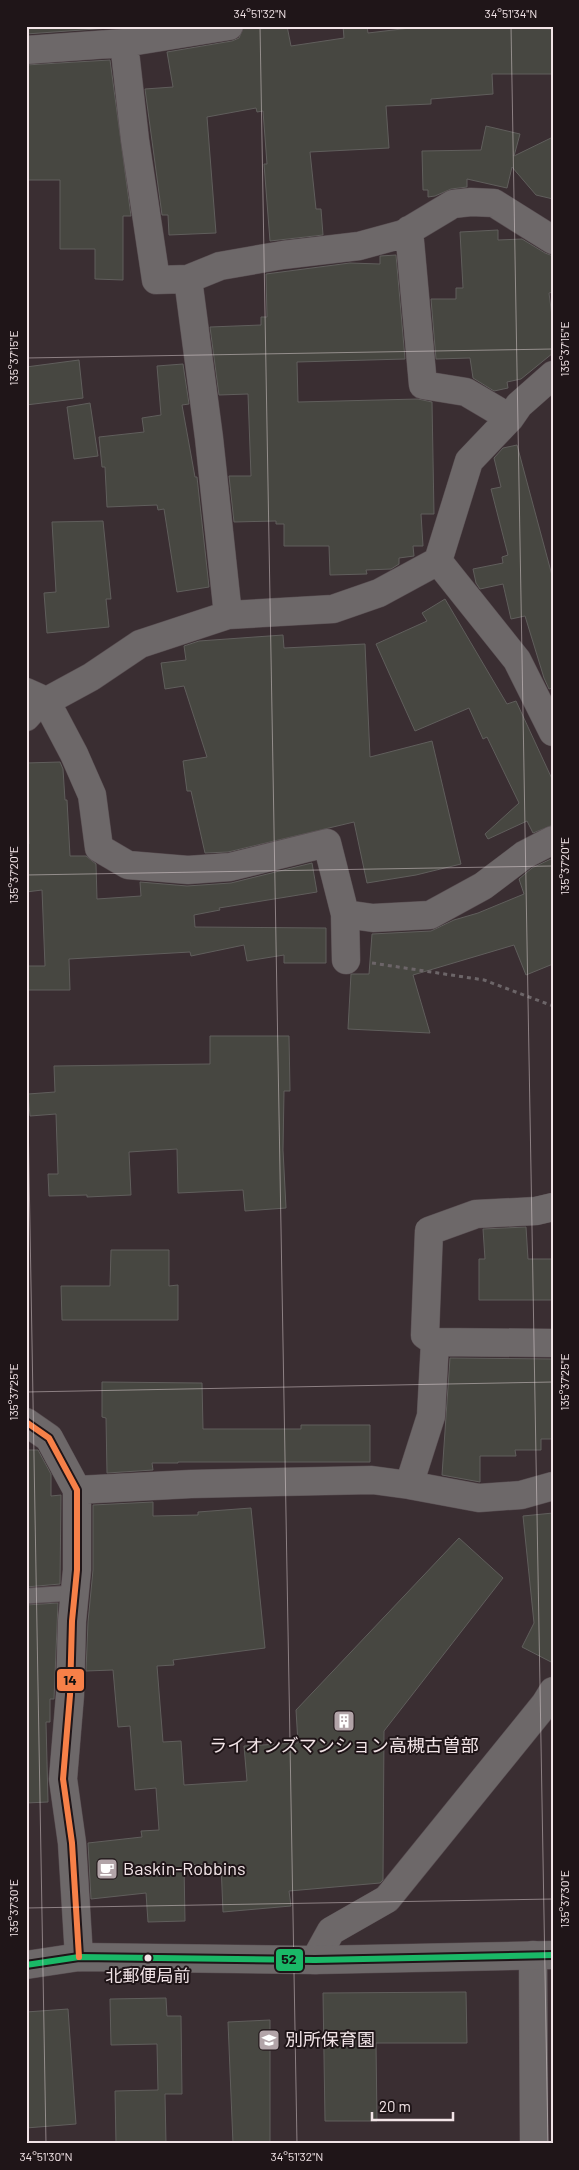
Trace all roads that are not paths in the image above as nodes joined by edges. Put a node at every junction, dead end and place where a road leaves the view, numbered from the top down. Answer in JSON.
{"nodes":[{"id":1,"x":229,"y":26,"type":"edge"},
{"id":2,"x":124,"y":44,"type":"junction"},
{"id":3,"x":26,"y":50,"type":"edge"},
{"id":4,"x":409,"y":230,"type":"junction"},
{"id":5,"x":553,"y":240,"type":"edge"},
{"id":6,"x":188,"y":279,"type":"junction"},
{"id":7,"x":553,"y":375,"type":"edge"},
{"id":8,"x":510,"y":418,"type":"junction"},
{"id":9,"x":438,"y":560,"type":"junction"},
{"id":10,"x":228,"y":615,"type":"junction"},
{"id":11,"x":33,"y":703,"type":"edge"},
{"id":12,"x":550,"y":718,"type":"edge"},
{"id":13,"x":553,"y":840,"type":"edge"},
{"id":14,"x":346,"y":914,"type":"junction"},
{"id":15,"x":346,"y":960,"type":"road end"},
{"id":16,"x":553,"y":1208,"type":"edge"},
{"id":17,"x":435,"y":1342,"type":"junction"},
{"id":18,"x":553,"y":1343,"type":"edge"},
{"id":19,"x":26,"y":1422,"type":"edge"},
{"id":20,"x":409,"y":1485,"type":"junction"},
{"id":21,"x":553,"y":1486,"type":"edge"},
{"id":22,"x":77,"y":1490,"type":"junction"},
{"id":23,"x":74,"y":1593,"type":"junction"},
{"id":24,"x":26,"y":1596,"type":"edge"},
{"id":25,"x":553,"y":1691,"type":"edge"},
{"id":26,"x":543,"y":1955,"type":"edge"},
{"id":27,"x":79,"y":1957,"type":"junction"},
{"id":28,"x":315,"y":1960,"type":"junction"},
{"id":29,"x":26,"y":1965,"type":"edge"},
{"id":30,"x":534,"y":2144,"type":"edge"}],
"edges":[{"from":1,"to":2,"type":"street"},
{"from":2,"to":3,"type":"street"},
{"from":2,"to":6,"type":"street"},
{"from":4,"to":5,"type":"street"},
{"from":4,"to":6,"type":"street"},
{"from":4,"to":8,"type":"street"},
{"from":6,"to":10,"type":"street"},
{"from":7,"to":8,"type":"street"},
{"from":8,"to":9,"type":"street"},
{"from":9,"to":10,"type":"street"},
{"from":9,"to":12,"type":"street"},
{"from":10,"to":11,"type":"street"},
{"from":11,"to":14,"type":"street"},
{"from":13,"to":14,"type":"street"},
{"from":14,"to":15,"type":"street"},
{"from":16,"to":17,"type":"street"},
{"from":17,"to":18,"type":"street"},
{"from":17,"to":20,"type":"street"},
{"from":19,"to":22,"type":"street"},
{"from":20,"to":21,"type":"street"},
{"from":20,"to":22,"type":"street"},
{"from":22,"to":23,"type":"street"},
{"from":23,"to":24,"type":"lane"},
{"from":23,"to":27,"type":"street"},
{"from":25,"to":28,"type":"street"},
{"from":26,"to":28,"type":"street"},
{"from":26,"to":30,"type":"street"},
{"from":27,"to":28,"type":"street"},
{"from":27,"to":29,"type":"street"}]}
